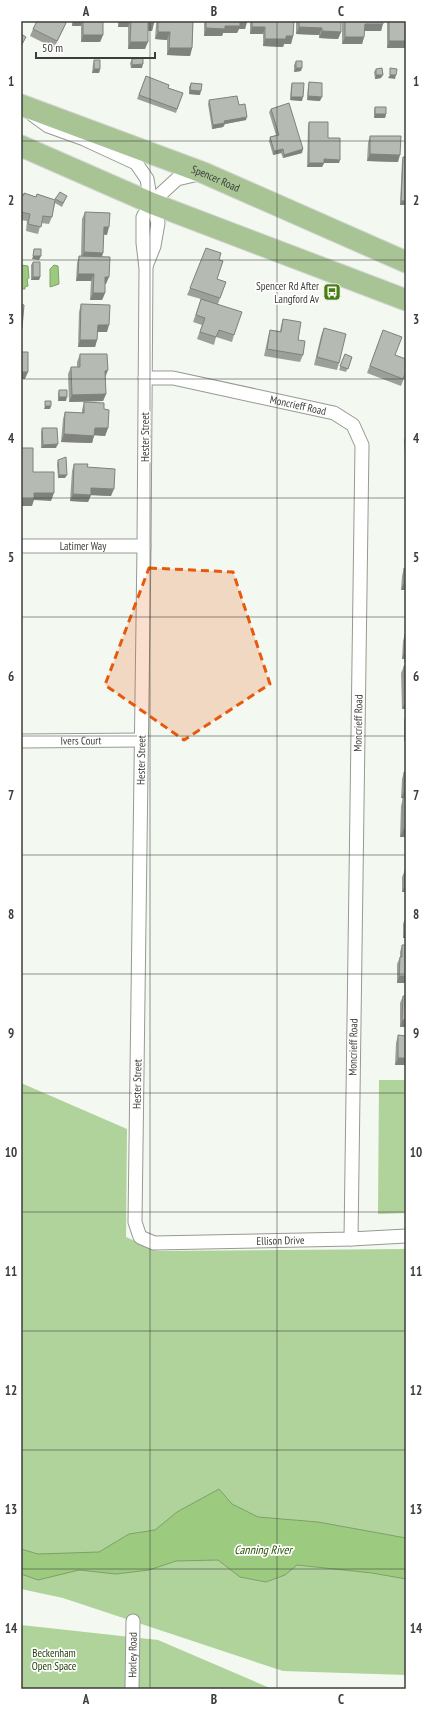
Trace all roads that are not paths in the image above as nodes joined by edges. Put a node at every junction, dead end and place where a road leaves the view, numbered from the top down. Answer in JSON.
{"nodes":[{"id":1,"x":21,"y":105,"type":"edge"},
{"id":2,"x":21,"y":146,"type":"edge"},
{"id":3,"x":204,"y":173,"type":"junction"},
{"id":4,"x":151,"y":203,"type":"junction"},
{"id":5,"x":296,"y":214,"type":"junction"},
{"id":6,"x":406,"y":247,"type":"edge"},
{"id":7,"x":406,"y":262,"type":"edge"},
{"id":8,"x":406,"y":300,"type":"edge"},
{"id":9,"x":145,"y":378,"type":"junction"},
{"id":10,"x":21,"y":546,"type":"edge"},
{"id":11,"x":144,"y":546,"type":"junction"},
{"id":12,"x":141,"y":740,"type":"junction"},
{"id":13,"x":21,"y":741,"type":"edge"},
{"id":14,"x":406,"y":1236,"type":"edge"},
{"id":15,"x":351,"y":1239,"type":"junction"},
{"id":16,"x":154,"y":1243,"type":"joint"},
{"id":17,"x":133,"y":1622,"type":"dead end"},
{"id":18,"x":132,"y":1689,"type":"edge"}],
"edges":[{"from":1,"to":3,"type":"main road","name":"Spencer Road"},
{"from":1,"to":4,"type":"street"},
{"from":2,"to":4,"type":"main road"},
{"from":3,"to":4,"type":"street","name":"Hester Street"},
{"from":3,"to":5,"type":"main road","name":"Spencer Road"},
{"from":4,"to":8,"type":"main road"},
{"from":4,"to":9,"type":"street","name":"Hester Street"},
{"from":5,"to":6,"type":"main road"},
{"from":5,"to":7,"type":"main road","name":"Spencer Road"},
{"from":9,"to":11,"type":"street","name":"Hester Street"},
{"from":9,"to":15,"type":"street","name":"Moncrieff Road"},
{"from":10,"to":11,"type":"street","name":"Latimer Way"},
{"from":11,"to":12,"type":"street","name":"Hester Street"},
{"from":12,"to":13,"type":"street","name":"Ivers Court"},
{"from":12,"to":16,"type":"street","name":"Hester Street"},
{"from":14,"to":15,"type":"street","name":"Ellison Drive"},
{"from":15,"to":16,"type":"street","name":"Ellison Drive"},
{"from":17,"to":18,"type":"street","name":"Horley Road"}]}
